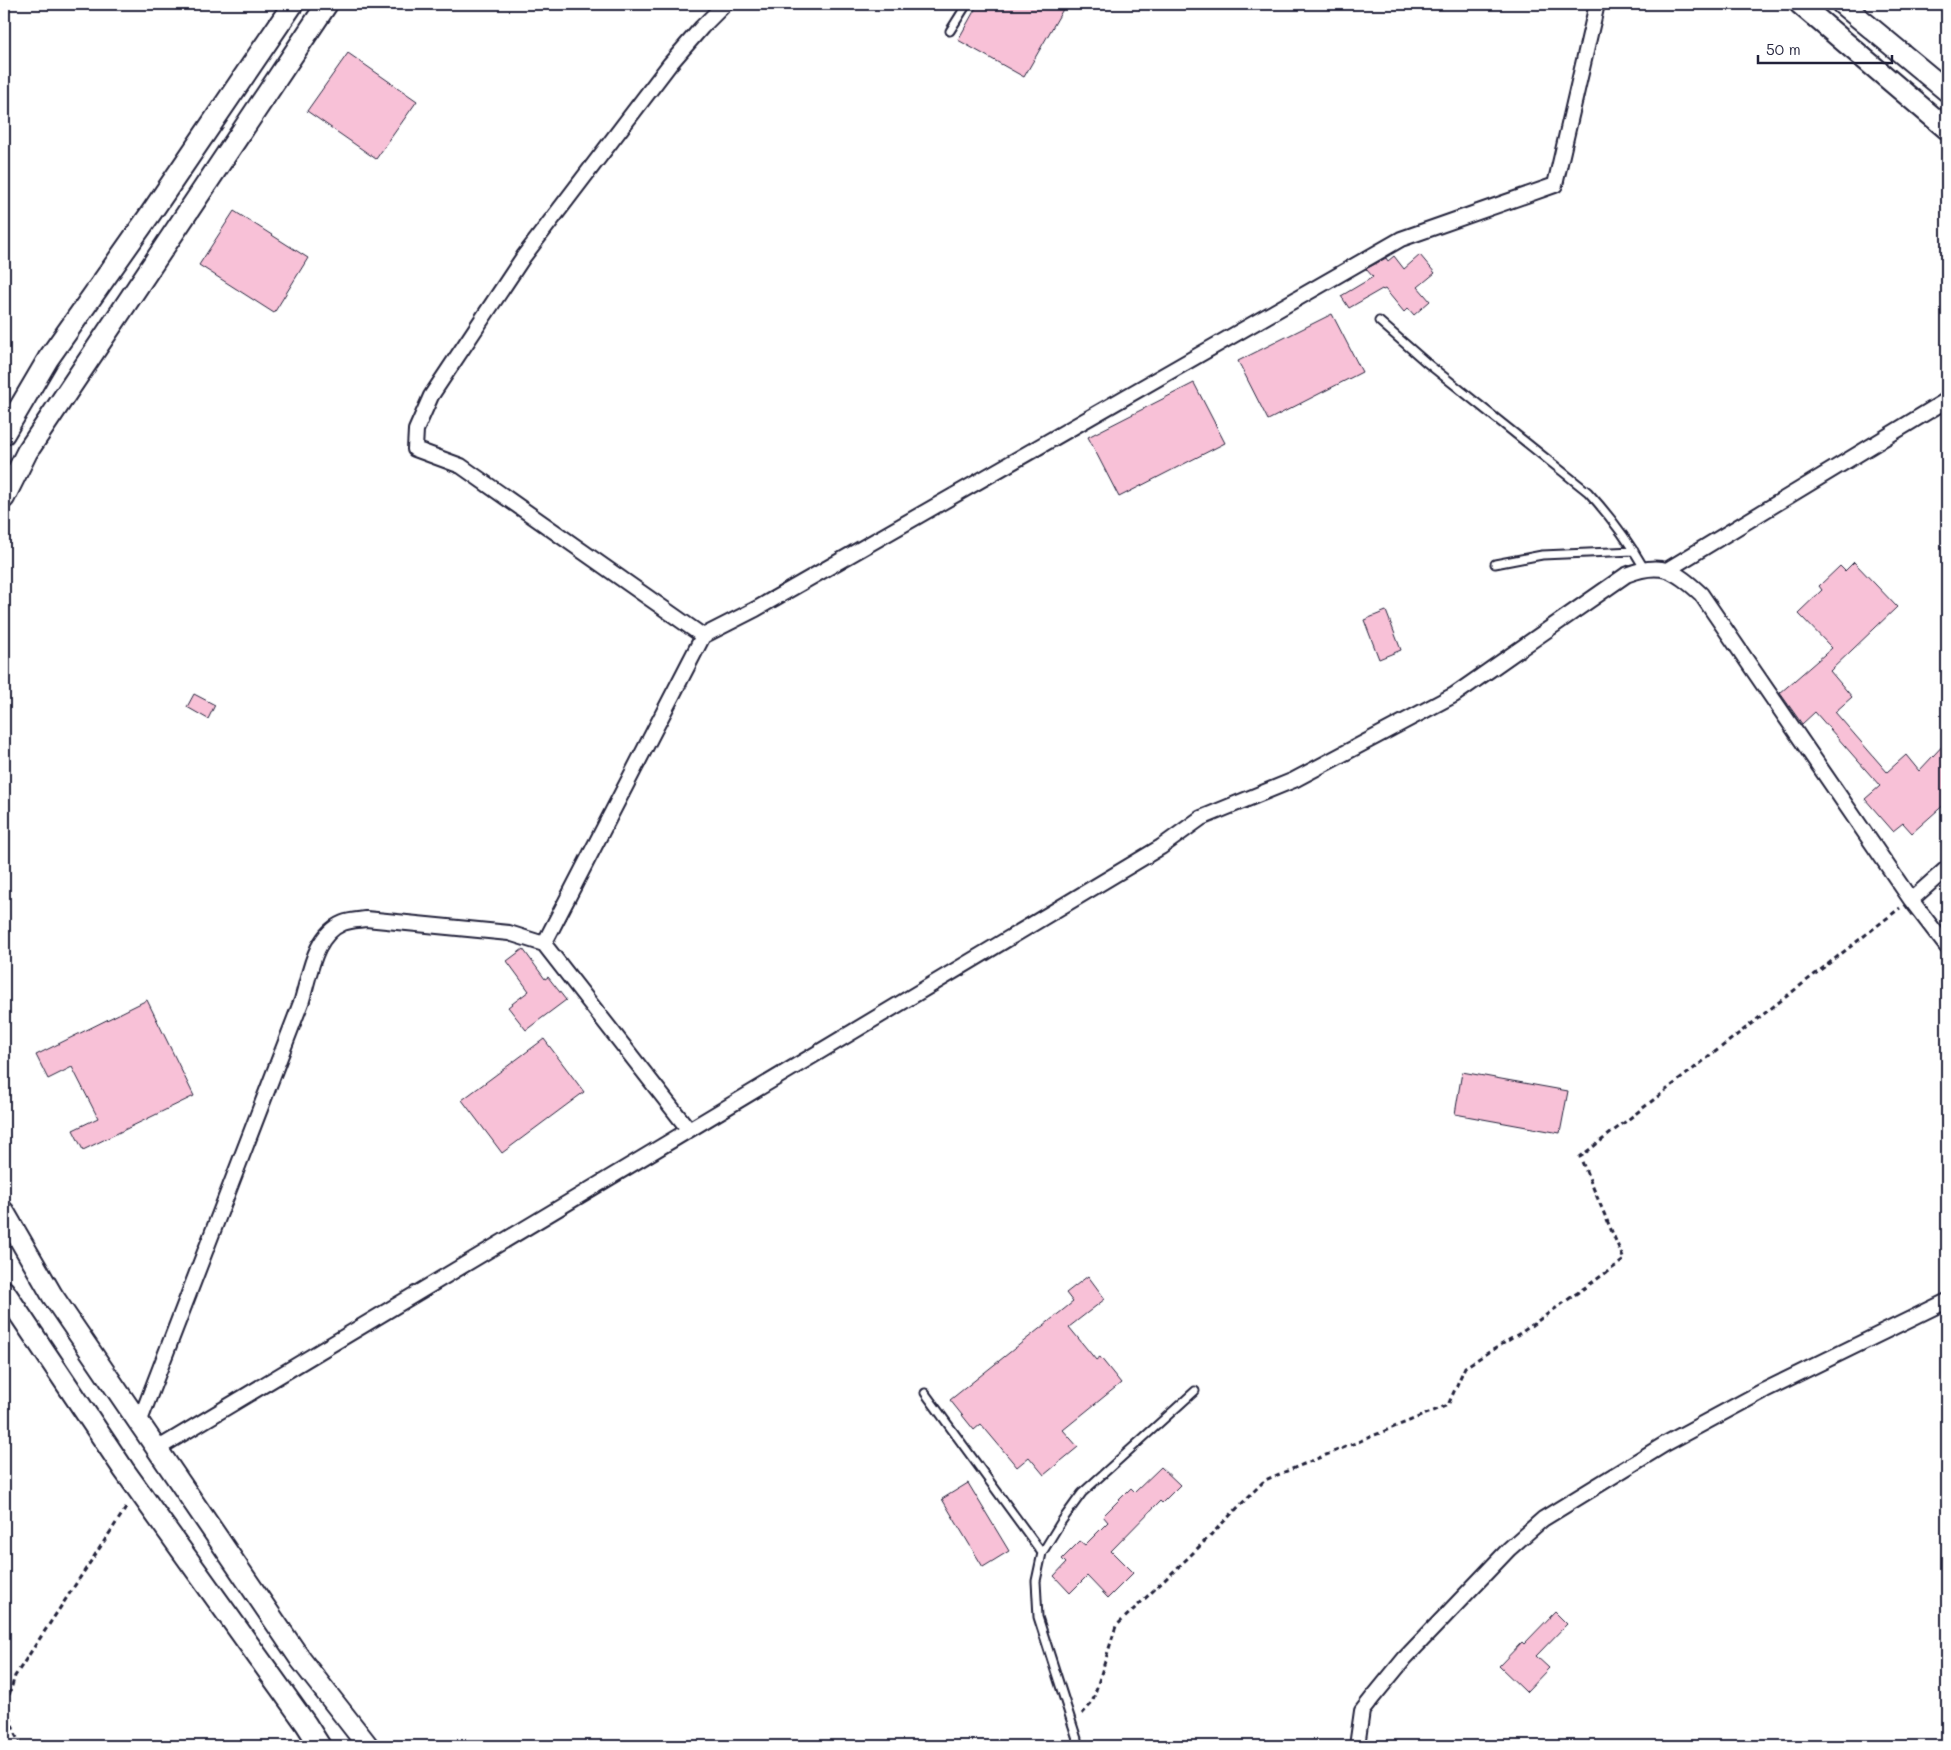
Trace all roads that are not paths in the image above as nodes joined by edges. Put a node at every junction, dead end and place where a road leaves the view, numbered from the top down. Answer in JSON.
{"nodes":[{"id":1,"x":293,"y":4,"type":"edge"},
{"id":2,"x":327,"y":4,"type":"edge"},
{"id":3,"x":725,"y":4,"type":"edge"},
{"id":4,"x":967,"y":4,"type":"edge"},
{"id":5,"x":1597,"y":4,"type":"edge"},
{"id":6,"x":1800,"y":4,"type":"edge"},
{"id":7,"x":1842,"y":4,"type":"edge"},
{"id":8,"x":950,"y":31,"type":"dead end"},
{"id":9,"x":1947,"y":91,"type":"edge"},
{"id":10,"x":1947,"y":129,"type":"edge"},
{"id":11,"x":1379,"y":321,"type":"dead end"},
{"id":12,"x":1947,"y":400,"type":"edge"},
{"id":13,"x":4,"y":434,"type":"edge"},
{"id":14,"x":4,"y":498,"type":"edge"},
{"id":15,"x":1634,"y":551,"type":"junction"},
{"id":16,"x":1494,"y":564,"type":"dead end"},
{"id":17,"x":1644,"y":568,"type":"junction"},
{"id":18,"x":1667,"y":570,"type":"junction"},
{"id":19,"x":703,"y":636,"type":"junction"},
{"id":20,"x":1947,"y":868,"type":"edge"},
{"id":21,"x":1910,"y":900,"type":"junction"},
{"id":22,"x":544,"y":944,"type":"junction"},
{"id":23,"x":1947,"y":947,"type":"edge"},
{"id":24,"x":689,"y":1130,"type":"junction"},
{"id":25,"x":4,"y":1212,"type":"edge"},
{"id":26,"x":4,"y":1291,"type":"edge"},
{"id":27,"x":1947,"y":1301,"type":"edge"},
{"id":28,"x":1195,"y":1392,"type":"dead end"},
{"id":29,"x":925,"y":1393,"type":"dead end"},
{"id":30,"x":139,"y":1423,"type":"junction"},
{"id":31,"x":157,"y":1449,"type":"junction"},
{"id":32,"x":1042,"y":1553,"type":"junction"},
{"id":33,"x":320,"y":1746,"type":"edge"},
{"id":34,"x":368,"y":1746,"type":"edge"},
{"id":35,"x":1077,"y":1746,"type":"edge"},
{"id":36,"x":1357,"y":1746,"type":"edge"}],
"edges":[{"from":1,"to":13,"type":"main road"},
{"from":2,"to":14,"type":"main road"},
{"from":3,"to":19,"type":"street"},
{"from":4,"to":8,"type":"lane"},
{"from":5,"to":19,"type":"street"},
{"from":6,"to":10,"type":"main road"},
{"from":7,"to":9,"type":"main road"},
{"from":11,"to":15,"type":"lane"},
{"from":12,"to":18,"type":"street"},
{"from":15,"to":16,"type":"lane"},
{"from":15,"to":17,"type":"lane"},
{"from":17,"to":18,"type":"street"},
{"from":17,"to":24,"type":"street"},
{"from":18,"to":21,"type":"street"},
{"from":19,"to":22,"type":"street"},
{"from":20,"to":21,"type":"street"},
{"from":21,"to":23,"type":"street"},
{"from":22,"to":24,"type":"street"},
{"from":22,"to":30,"type":"street"},
{"from":24,"to":31,"type":"street"},
{"from":25,"to":30,"type":"main road"},
{"from":26,"to":33,"type":"main road"},
{"from":27,"to":36,"type":"street"},
{"from":28,"to":32,"type":"lane"},
{"from":29,"to":32,"type":"lane"},
{"from":30,"to":31,"type":"main road"},
{"from":31,"to":34,"type":"main road"},
{"from":32,"to":35,"type":"lane"}]}
